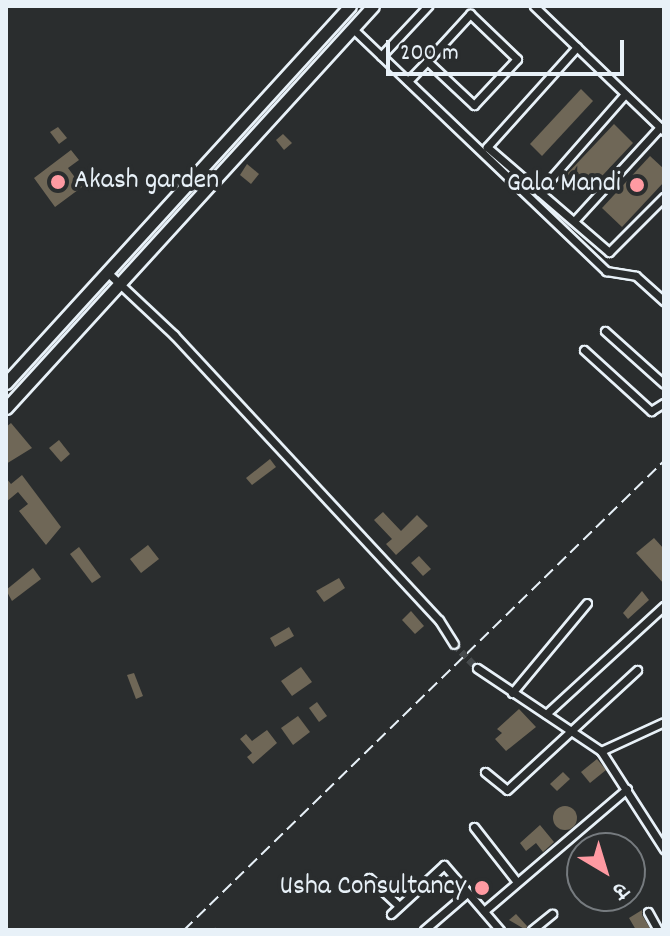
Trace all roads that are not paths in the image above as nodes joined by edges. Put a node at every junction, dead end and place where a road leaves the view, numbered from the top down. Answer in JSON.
{"nodes":[{"id":1,"x":350,"y":6,"type":"edge"},
{"id":2,"x":373,"y":6,"type":"edge"},
{"id":3,"x":428,"y":6,"type":"edge"},
{"id":4,"x":534,"y":6,"type":"edge"},
{"id":5,"x":352,"y":28,"type":"junction"},
{"id":6,"x":577,"y":47,"type":"junction"},
{"id":7,"x":381,"y":56,"type":"junction"},
{"id":8,"x":427,"y":61,"type":"junction"},
{"id":9,"x":408,"y":81,"type":"junction"},
{"id":10,"x":625,"y":94,"type":"junction"},
{"id":11,"x":662,"y":129,"type":"edge"},
{"id":12,"x":539,"y":192,"type":"junction"},
{"id":13,"x":664,"y":197,"type":"edge"},
{"id":14,"x":574,"y":221,"type":"junction"},
{"id":15,"x":107,"y":272,"type":"junction"},
{"id":16,"x":118,"y":282,"type":"junction"},
{"id":17,"x":664,"y":301,"type":"edge"},
{"id":18,"x":605,"y":331,"type":"dead end"},
{"id":19,"x":584,"y":350,"type":"dead end"},
{"id":20,"x":6,"y":383,"type":"edge"},
{"id":21,"x":664,"y":384,"type":"edge"},
{"id":22,"x":664,"y":403,"type":"edge"},
{"id":23,"x":6,"y":408,"type":"edge"},
{"id":24,"x":587,"y":603,"type":"dead end"},
{"id":25,"x":664,"y":606,"type":"edge"},
{"id":26,"x":454,"y":644,"type":"tunnel mouth"},
{"id":27,"x":477,"y":668,"type":"tunnel mouth"},
{"id":28,"x":637,"y":670,"type":"dead end"},
{"id":29,"x":512,"y":693,"type":"junction"},
{"id":30,"x":546,"y":714,"type":"junction"},
{"id":31,"x":664,"y":722,"type":"edge"},
{"id":32,"x":570,"y":732,"type":"junction"},
{"id":33,"x":601,"y":751,"type":"junction"},
{"id":34,"x":485,"y":772,"type":"dead end"},
{"id":35,"x":627,"y":789,"type":"junction"},
{"id":36,"x":474,"y":827,"type":"dead end"},
{"id":37,"x":661,"y":838,"type":"edge"},
{"id":38,"x":664,"y":849,"type":"edge"},
{"id":39,"x":369,"y":878,"type":"dead end"},
{"id":40,"x":517,"y":882,"type":"junction"},
{"id":41,"x":467,"y":893,"type":"junction"},
{"id":42,"x":399,"y":906,"type":"junction"},
{"id":43,"x":484,"y":911,"type":"junction"},
{"id":44,"x":648,"y":912,"type":"dead end"},
{"id":45,"x":391,"y":914,"type":"dead end"},
{"id":46,"x":552,"y":914,"type":"dead end"},
{"id":47,"x":424,"y":930,"type":"edge"},
{"id":48,"x":500,"y":930,"type":"edge"},
{"id":49,"x":532,"y":930,"type":"edge"},
{"id":50,"x":658,"y":930,"type":"edge"}],
"edges":[{"from":1,"to":15,"type":"main road"},
{"from":2,"to":5,"type":"main road"},
{"from":3,"to":7,"type":"street"},
{"from":4,"to":6,"type":"street"},
{"from":5,"to":7,"type":"street"},
{"from":5,"to":16,"type":"main road"},
{"from":6,"to":10,"type":"street"},
{"from":6,"to":12,"type":"street"},
{"from":7,"to":9,"type":"street"},
{"from":8,"to":8,"type":"street"},
{"from":8,"to":9,"type":"street"},
{"from":9,"to":17,"type":"street"},
{"from":10,"to":11,"type":"street"},
{"from":10,"to":12,"type":"street"},
{"from":11,"to":14,"type":"street"},
{"from":12,"to":14,"type":"street"},
{"from":13,"to":14,"type":"street"},
{"from":15,"to":16,"type":"street"},
{"from":15,"to":20,"type":"main road"},
{"from":16,"to":23,"type":"main road"},
{"from":16,"to":26,"type":"street"},
{"from":18,"to":21,"type":"street"},
{"from":19,"to":22,"type":"street"},
{"from":24,"to":29,"type":"street"},
{"from":25,"to":30,"type":"street"},
{"from":27,"to":29,"type":"street"},
{"from":28,"to":32,"type":"street"},
{"from":29,"to":30,"type":"street"},
{"from":30,"to":32,"type":"street"},
{"from":31,"to":33,"type":"street"},
{"from":32,"to":33,"type":"street"},
{"from":32,"to":34,"type":"street"},
{"from":33,"to":35,"type":"street"},
{"from":35,"to":37,"type":"street"},
{"from":35,"to":40,"type":"street"},
{"from":36,"to":40,"type":"street"},
{"from":37,"to":38,"type":"street"},
{"from":39,"to":42,"type":"street"},
{"from":40,"to":43,"type":"street"},
{"from":41,"to":42,"type":"street"},
{"from":41,"to":43,"type":"street"},
{"from":41,"to":47,"type":"street"},
{"from":42,"to":45,"type":"street"},
{"from":43,"to":48,"type":"street"},
{"from":44,"to":50,"type":"street"},
{"from":46,"to":49,"type":"street"}]}
